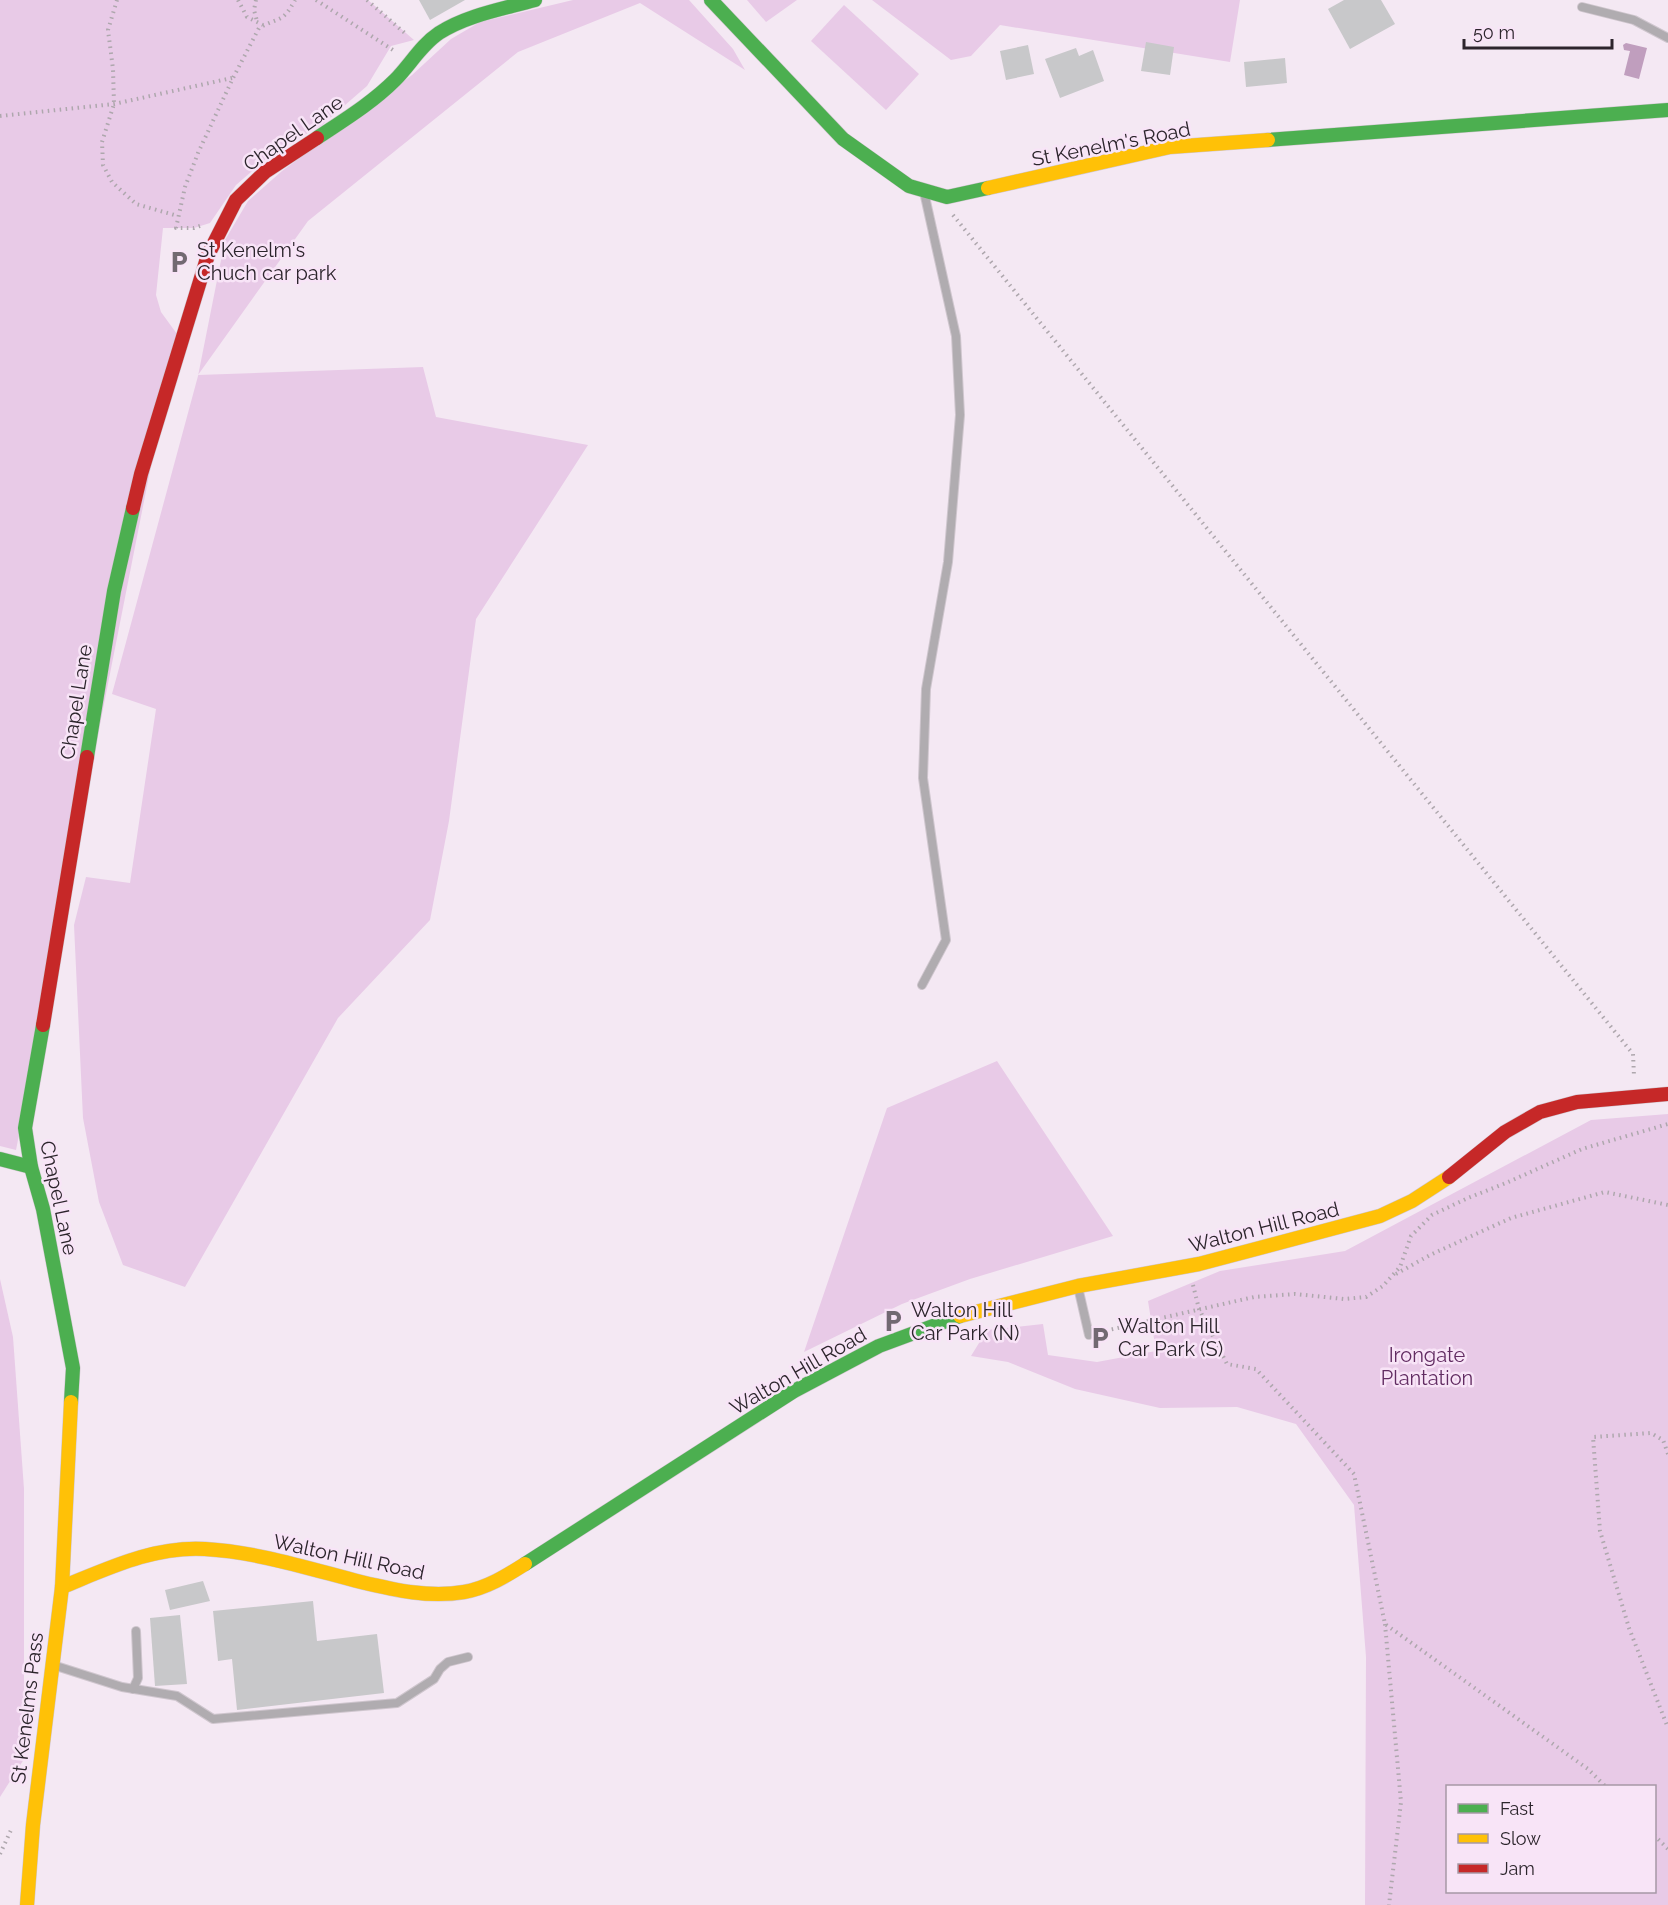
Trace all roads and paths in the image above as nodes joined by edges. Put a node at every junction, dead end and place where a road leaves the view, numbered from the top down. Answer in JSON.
{"nodes":[{"id":1,"x":117,"y":0,"type":"edge"},
{"id":2,"x":238,"y":0,"type":"edge"},
{"id":3,"x":256,"y":0,"type":"edge"},
{"id":4,"x":295,"y":0,"type":"edge"},
{"id":5,"x":316,"y":0,"type":"edge"},
{"id":6,"x":367,"y":0,"type":"edge"},
{"id":7,"x":535,"y":0,"type":"edge"},
{"id":8,"x":711,"y":0,"type":"edge"},
{"id":9,"x":1582,"y":7,"type":"dead end"},
{"id":10,"x":257,"y":22,"type":"junction"},
{"id":11,"x":264,"y":26,"type":"junction"},
{"id":12,"x":1668,"y":38,"type":"edge"},
{"id":13,"x":414,"y":40,"type":"dead end"},
{"id":14,"x":381,"y":41,"type":"dead end"},
{"id":15,"x":233,"y":78,"type":"junction"},
{"id":16,"x":114,"y":104,"type":"junction"},
{"id":17,"x":1668,"y":110,"type":"edge"},
{"id":18,"x":0,"y":116,"type":"edge"},
{"id":19,"x":924,"y":191,"type":"junction"},
{"id":20,"x":947,"y":197,"type":"junction"},
{"id":21,"x":178,"y":216,"type":"junction"},
{"id":22,"x":223,"y":226,"type":"junction"},
{"id":23,"x":922,"y":985,"type":"dead end"},
{"id":24,"x":1668,"y":1094,"type":"edge"},
{"id":25,"x":1634,"y":1095,"type":"junction"},
{"id":26,"x":1668,"y":1124,"type":"edge"},
{"id":27,"x":0,"y":1160,"type":"edge"},
{"id":28,"x":31,"y":1167,"type":"junction"},
{"id":29,"x":1668,"y":1206,"type":"edge"},
{"id":30,"x":1392,"y":1276,"type":"junction"},
{"id":31,"x":1077,"y":1286,"type":"junction"},
{"id":32,"x":1199,"y":1309,"type":"junction"},
{"id":33,"x":1089,"y":1335,"type":"joint"},
{"id":34,"x":1668,"y":1454,"type":"edge"},
{"id":35,"x":62,"y":1587,"type":"junction"},
{"id":36,"x":1385,"y":1624,"type":"junction"},
{"id":37,"x":136,"y":1631,"type":"dead end"},
{"id":38,"x":468,"y":1657,"type":"dead end"},
{"id":39,"x":52,"y":1665,"type":"junction"},
{"id":40,"x":133,"y":1689,"type":"junction"},
{"id":41,"x":1668,"y":1728,"type":"edge"},
{"id":42,"x":1604,"y":1785,"type":"edge"},
{"id":43,"x":1656,"y":1837,"type":"edge"},
{"id":44,"x":1668,"y":1849,"type":"edge"},
{"id":45,"x":27,"y":1905,"type":"edge"},
{"id":46,"x":1389,"y":1905,"type":"edge"}],
"edges":[{"from":1,"to":16,"type":"path"},
{"from":2,"to":10,"type":"path"},
{"from":3,"to":10,"type":"path"},
{"from":4,"to":11,"type":"path"},
{"from":5,"to":14,"type":"path"},
{"from":6,"to":13,"type":"path"},
{"from":7,"to":22,"type":"street","name":"Chapel Lane"},
{"from":8,"to":19,"type":"street","name":"St Kenelm's Road"},
{"from":9,"to":12,"type":"lane"},
{"from":10,"to":11,"type":"path"},
{"from":11,"to":15,"type":"path"},
{"from":15,"to":16,"type":"path"},
{"from":15,"to":21,"type":"path"},
{"from":16,"to":18,"type":"path"},
{"from":16,"to":21,"type":"path"},
{"from":17,"to":20,"type":"street","name":"St Kenelm's Road"},
{"from":19,"to":20,"type":"street","name":"St Kenelm's Road"},
{"from":19,"to":23,"type":"lane"},
{"from":20,"to":25,"type":"path"},
{"from":21,"to":22,"type":"path"},
{"from":22,"to":28,"type":"street","name":"Chapel Lane"},
{"from":24,"to":25,"type":"street","name":"Walton Hill Road"},
{"from":25,"to":31,"type":"street","name":"Walton Hill Road"},
{"from":26,"to":30,"type":"path"},
{"from":27,"to":28,"type":"street"},
{"from":28,"to":35,"type":"street","name":"Chapel Lane"},
{"from":29,"to":30,"type":"path"},
{"from":30,"to":32,"type":"path"},
{"from":31,"to":33,"type":"lane"},
{"from":31,"to":35,"type":"street","name":"Walton Hill Road"},
{"from":32,"to":33,"type":"path"},
{"from":32,"to":36,"type":"path"},
{"from":34,"to":41,"type":"path"},
{"from":35,"to":39,"type":"street","name":"St Kenelms Pass"},
{"from":36,"to":42,"type":"path"},
{"from":36,"to":46,"type":"path"},
{"from":37,"to":40,"type":"lane"},
{"from":38,"to":40,"type":"lane"},
{"from":39,"to":40,"type":"lane"},
{"from":39,"to":45,"type":"street","name":"St Kenelms Pass"},
{"from":43,"to":44,"type":"path"}]}
